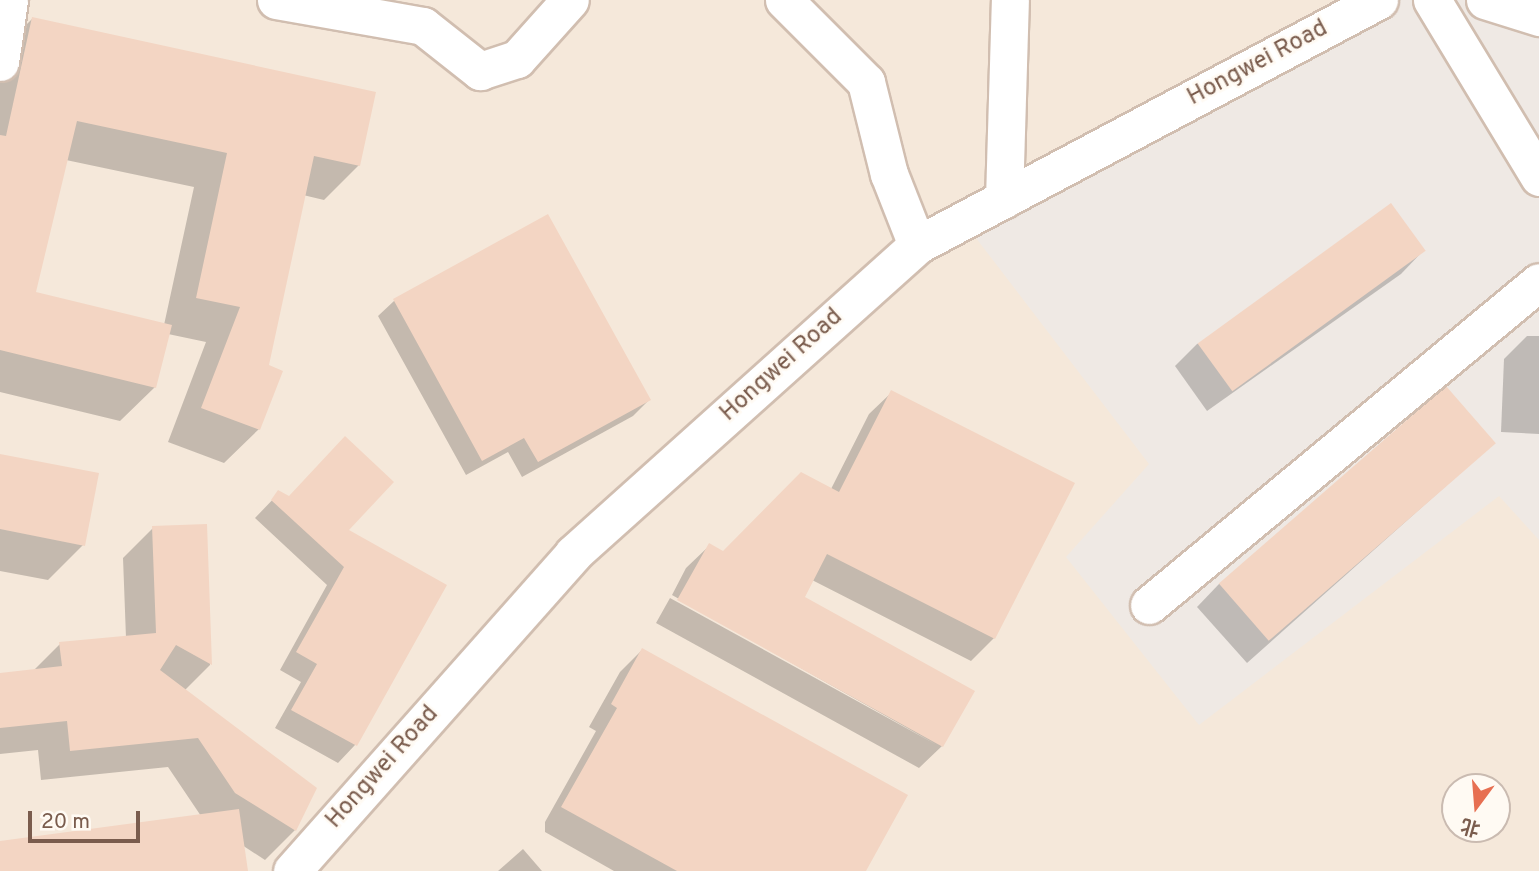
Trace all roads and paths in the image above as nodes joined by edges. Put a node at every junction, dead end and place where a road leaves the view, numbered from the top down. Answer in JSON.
{"nodes":[{"id":1,"x":9,"y":0,"type":"edge"},
{"id":2,"x":276,"y":0,"type":"edge"},
{"id":3,"x":570,"y":0,"type":"edge"},
{"id":4,"x":784,"y":0,"type":"edge"},
{"id":5,"x":1010,"y":0,"type":"edge"},
{"id":6,"x":1379,"y":0,"type":"edge"},
{"id":7,"x":1432,"y":0,"type":"edge"},
{"id":8,"x":1485,"y":0,"type":"edge"},
{"id":9,"x":426,"y":13,"type":"edge"},
{"id":10,"x":1539,"y":18,"type":"edge"},
{"id":11,"x":0,"y":62,"type":"edge"},
{"id":12,"x":1539,"y":177,"type":"edge"},
{"id":13,"x":1004,"y":198,"type":"junction"},
{"id":14,"x":917,"y":245,"type":"junction"},
{"id":15,"x":1539,"y":282,"type":"edge"},
{"id":16,"x":1149,"y":605,"type":"dead end"},
{"id":17,"x":292,"y":871,"type":"edge"}],
"edges":[{"from":1,"to":11,"type":"street"},
{"from":2,"to":9,"type":"street"},
{"from":3,"to":9,"type":"street"},
{"from":4,"to":14,"type":"street"},
{"from":5,"to":13,"type":"street"},
{"from":6,"to":13,"type":"street","name":"Hongwei Road"},
{"from":7,"to":12,"type":"street"},
{"from":8,"to":10,"type":"street"},
{"from":13,"to":14,"type":"street","name":"Hongwei Road"},
{"from":14,"to":17,"type":"street","name":"Hongwei Road"},
{"from":15,"to":16,"type":"street"}]}
